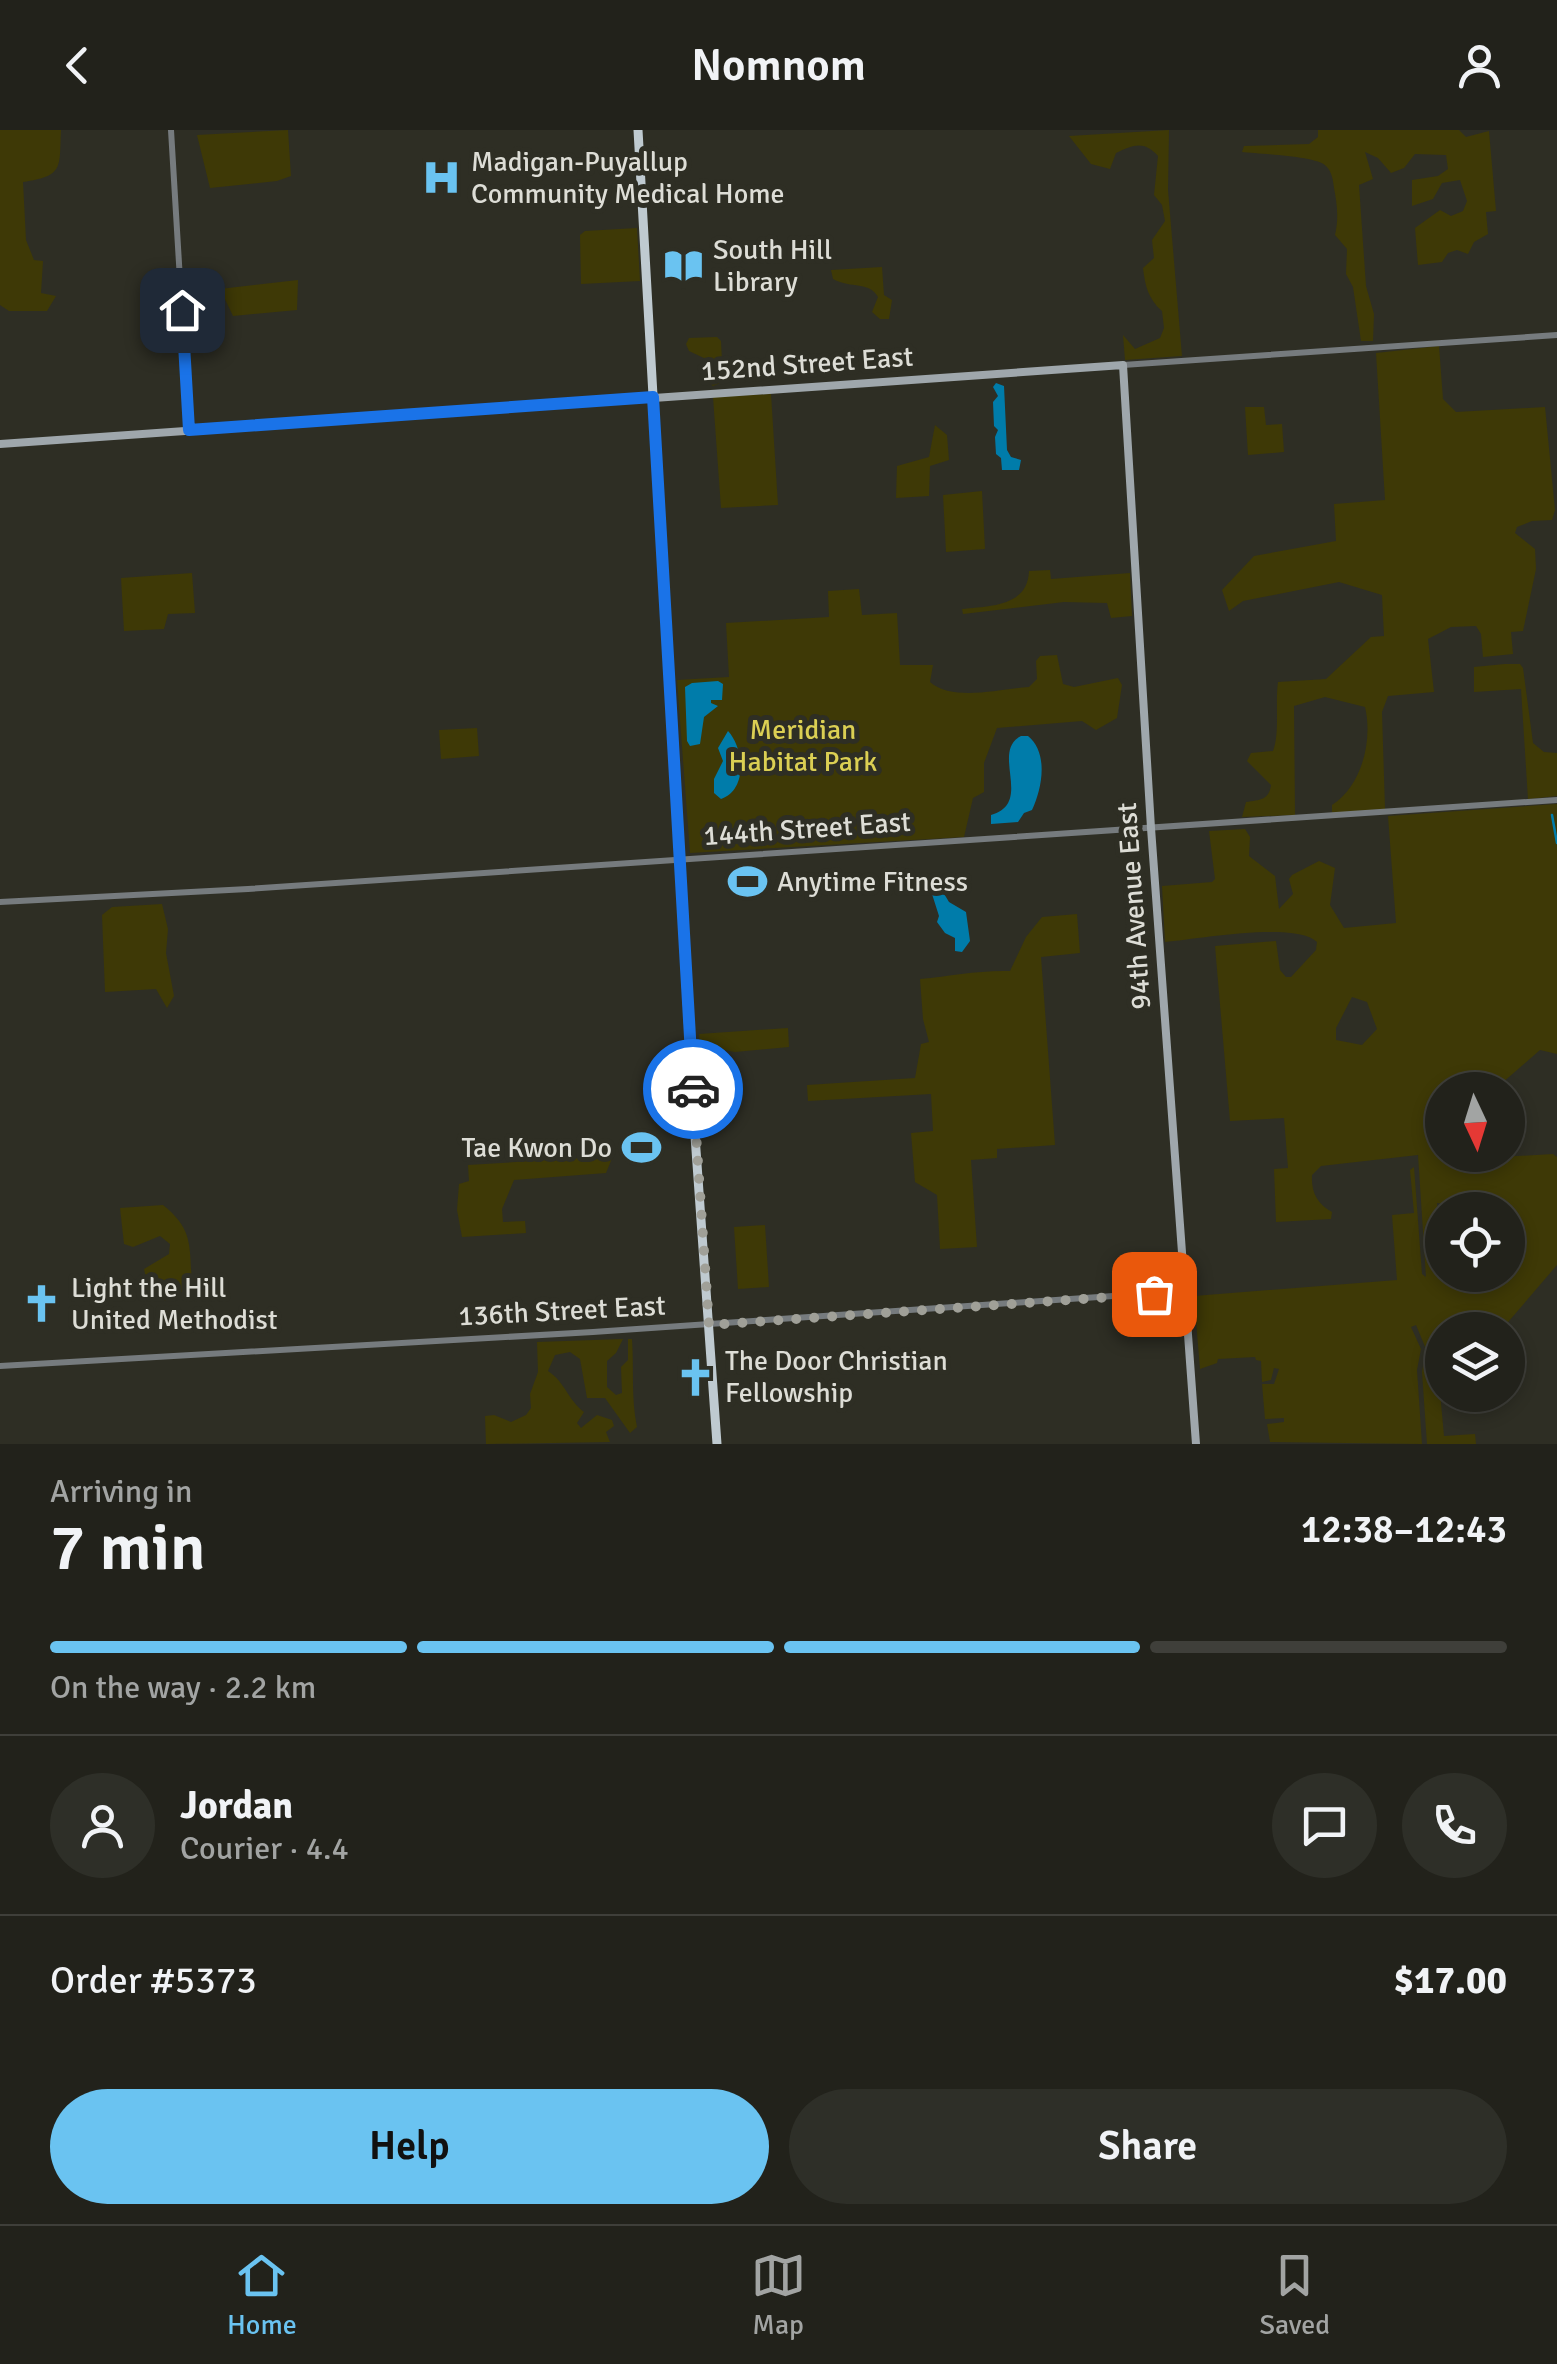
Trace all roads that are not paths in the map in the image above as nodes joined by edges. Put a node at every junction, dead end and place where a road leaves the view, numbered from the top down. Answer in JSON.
{"nodes":[{"id":1,"x":171,"y":130,"type":"edge"},
{"id":2,"x":638,"y":130,"type":"edge"},
{"id":3,"x":1557,"y":335,"type":"edge"},
{"id":4,"x":1123,"y":365,"type":"junction"},
{"id":5,"x":653,"y":397,"type":"junction"},
{"id":6,"x":189,"y":430,"type":"junction"},
{"id":7,"x":0,"y":444,"type":"edge"},
{"id":8,"x":1557,"y":800,"type":"edge"},
{"id":9,"x":1151,"y":828,"type":"junction"},
{"id":10,"x":679,"y":860,"type":"junction"},
{"id":11,"x":0,"y":902,"type":"edge"},
{"id":12,"x":1185,"y":1291,"type":"junction"},
{"id":13,"x":709,"y":1325,"type":"junction"},
{"id":14,"x":0,"y":1366,"type":"edge"},
{"id":15,"x":718,"y":1444,"type":"edge"},
{"id":16,"x":1196,"y":1444,"type":"edge"}],
"edges":[{"from":1,"to":6,"type":"street"},
{"from":2,"to":5,"type":"main road"},
{"from":3,"to":4,"type":"street","name":"152nd Street East"},
{"from":4,"to":5,"type":"main road","name":"152nd Street East"},
{"from":4,"to":9,"type":"main road","name":"94th Avenue East"},
{"from":5,"to":6,"type":"main road","name":"152nd Street East"},
{"from":5,"to":10,"type":"main road"},
{"from":6,"to":7,"type":"main road","name":"152nd Street East"},
{"from":8,"to":9,"type":"street","name":"144th Street East"},
{"from":9,"to":10,"type":"street","name":"144th Street East"},
{"from":9,"to":12,"type":"main road","name":"94th Avenue East"},
{"from":10,"to":11,"type":"street","name":"144th Street East"},
{"from":10,"to":13,"type":"main road"},
{"from":12,"to":13,"type":"street","name":"136th Street East"},
{"from":12,"to":16,"type":"main road","name":"94th Avenue East"},
{"from":13,"to":14,"type":"street","name":"136th Street East"},
{"from":13,"to":15,"type":"main road"}]}
